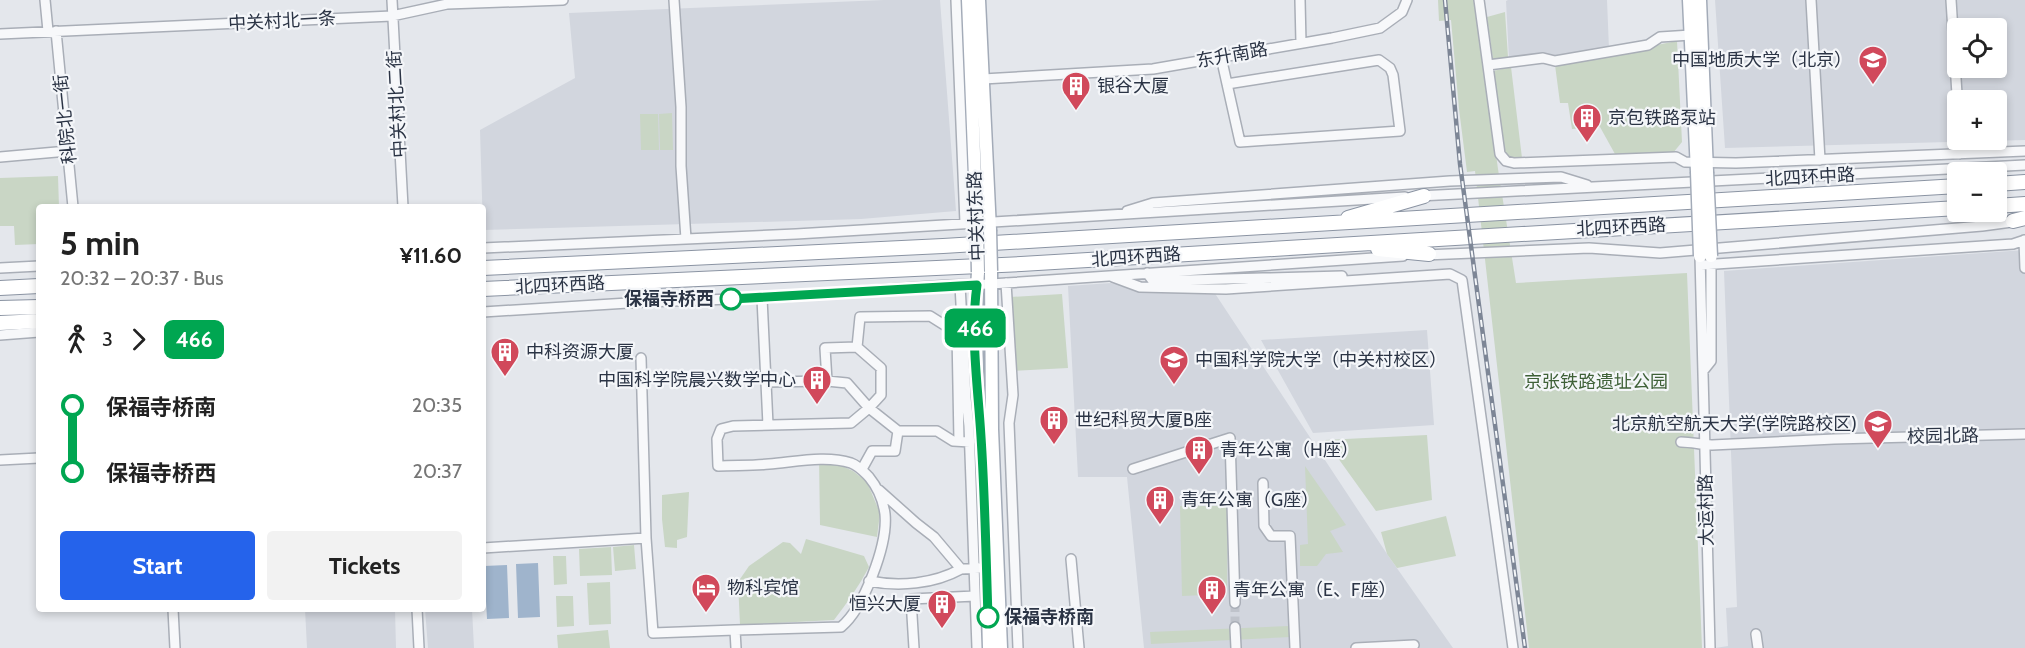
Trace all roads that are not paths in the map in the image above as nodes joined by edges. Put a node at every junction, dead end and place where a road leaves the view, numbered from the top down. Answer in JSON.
{"nodes":[{"id":1,"x":45,"y":0,"type":"edge"},
{"id":2,"x":392,"y":0,"type":"edge"},
{"id":3,"x":563,"y":0,"type":"edge"},
{"id":4,"x":674,"y":0,"type":"edge"},
{"id":5,"x":956,"y":0,"type":"edge"},
{"id":6,"x":968,"y":0,"type":"edge"},
{"id":7,"x":979,"y":0,"type":"edge"},
{"id":8,"x":1300,"y":0,"type":"edge"},
{"id":9,"x":1407,"y":0,"type":"edge"},
{"id":10,"x":1479,"y":0,"type":"edge"},
{"id":11,"x":1689,"y":0,"type":"edge"},
{"id":12,"x":1700,"y":0,"type":"edge"},
{"id":13,"x":1811,"y":0,"type":"edge"},
{"id":14,"x":1951,"y":0,"type":"edge"},
{"id":15,"x":392,"y":16,"type":"junction"},
{"id":16,"x":52,"y":31,"type":"junction"},
{"id":17,"x":0,"y":34,"type":"edge"},
{"id":18,"x":1691,"y":35,"type":"junction"},
{"id":19,"x":1301,"y":43,"type":"junction"},
{"id":20,"x":1221,"y":57,"type":"junction"},
{"id":21,"x":1488,"y":65,"type":"junction"},
{"id":22,"x":983,"y":78,"type":"junction"},
{"id":23,"x":1227,"y":84,"type":"junction"},
{"id":24,"x":1957,"y":90,"type":"edge"},
{"id":25,"x":1960,"y":150,"type":"edge"},
{"id":26,"x":68,"y":151,"type":"junction"},
{"id":27,"x":2025,"y":151,"type":"edge"},
{"id":28,"x":1960,"y":154,"type":"junction"},
{"id":29,"x":0,"y":156,"type":"edge"},
{"id":30,"x":1820,"y":160,"type":"junction"},
{"id":31,"x":2025,"y":165,"type":"edge"},
{"id":32,"x":1702,"y":167,"type":"junction"},
{"id":33,"x":2025,"y":182,"type":"edge"},
{"id":34,"x":2007,"y":183,"type":"edge"},
{"id":35,"x":1947,"y":187,"type":"edge"},
{"id":36,"x":1595,"y":188,"type":"junction"},
{"id":37,"x":1424,"y":196,"type":"junction"},
{"id":38,"x":1787,"y":197,"type":"joint"},
{"id":39,"x":73,"y":204,"type":"edge"},
{"id":40,"x":403,"y":204,"type":"edge"},
{"id":41,"x":2025,"y":204,"type":"edge"},
{"id":42,"x":2007,"y":205,"type":"edge"},
{"id":43,"x":1947,"y":209,"type":"edge"},
{"id":44,"x":1114,"y":215,"type":"junction"},
{"id":45,"x":2021,"y":220,"type":"edge"},
{"id":46,"x":973,"y":225,"type":"junction"},
{"id":47,"x":990,"y":225,"type":"junction"},
{"id":48,"x":1325,"y":225,"type":"junction"},
{"id":49,"x":686,"y":239,"type":"junction"},
{"id":50,"x":2024,"y":240,"type":"edge"},
{"id":51,"x":1337,"y":245,"type":"junction"},
{"id":52,"x":486,"y":248,"type":"edge"},
{"id":53,"x":1429,"y":254,"type":"junction"},
{"id":54,"x":1706,"y":261,"type":"junction"},
{"id":55,"x":36,"y":266,"type":"edge"},
{"id":56,"x":0,"y":268,"type":"edge"},
{"id":57,"x":486,"y":268,"type":"edge"},
{"id":58,"x":2025,"y":268,"type":"edge"},
{"id":59,"x":1147,"y":273,"type":"junction"},
{"id":60,"x":1110,"y":276,"type":"junction"},
{"id":61,"x":1392,"y":277,"type":"junction"},
{"id":62,"x":1006,"y":283,"type":"junction"},
{"id":63,"x":991,"y":284,"type":"junction"},
{"id":64,"x":960,"y":285,"type":"junction"},
{"id":65,"x":977,"y":285,"type":"junction"},
{"id":66,"x":36,"y":286,"type":"edge"},
{"id":67,"x":0,"y":288,"type":"edge"},
{"id":68,"x":486,"y":289,"type":"edge"},
{"id":69,"x":762,"y":298,"type":"junction"},
{"id":70,"x":36,"y":307,"type":"edge"},
{"id":71,"x":0,"y":308,"type":"edge"},
{"id":72,"x":486,"y":312,"type":"edge"},
{"id":73,"x":36,"y":321,"type":"edge"},
{"id":74,"x":0,"y":323,"type":"edge"},
{"id":75,"x":36,"y":332,"type":"edge"},
{"id":76,"x":0,"y":334,"type":"edge"},
{"id":77,"x":858,"y":346,"type":"junction"},
{"id":78,"x":641,"y":358,"type":"dead end"},
{"id":79,"x":827,"y":381,"type":"junction"},
{"id":80,"x":766,"y":382,"type":"junction"},
{"id":81,"x":869,"y":408,"type":"junction"},
{"id":82,"x":768,"y":425,"type":"junction"},
{"id":83,"x":898,"y":431,"type":"junction"},
{"id":84,"x":2025,"y":434,"type":"edge"},
{"id":85,"x":959,"y":441,"type":"junction"},
{"id":86,"x":970,"y":442,"type":"junction"},
{"id":87,"x":1681,"y":442,"type":"dead end"},
{"id":88,"x":1705,"y":445,"type":"junction"},
{"id":89,"x":36,"y":458,"type":"edge"},
{"id":90,"x":0,"y":460,"type":"edge"},
{"id":91,"x":862,"y":469,"type":"junction"},
{"id":92,"x":1133,"y":469,"type":"dead end"},
{"id":93,"x":1263,"y":483,"type":"dead end"},
{"id":94,"x":879,"y":490,"type":"junction"},
{"id":95,"x":646,"y":538,"type":"junction"},
{"id":96,"x":486,"y":548,"type":"edge"},
{"id":97,"x":1071,"y":559,"type":"dead end"},
{"id":98,"x":980,"y":568,"type":"junction"},
{"id":99,"x":962,"y":569,"type":"junction"},
{"id":100,"x":868,"y":581,"type":"junction"},
{"id":101,"x":975,"y":596,"type":"junction"},
{"id":102,"x":1235,"y":603,"type":"tunnel mouth"},
{"id":103,"x":173,"y":612,"type":"edge"},
{"id":104,"x":417,"y":612,"type":"edge"},
{"id":105,"x":1235,"y":627,"type":"tunnel mouth"},
{"id":106,"x":735,"y":630,"type":"junction"},
{"id":107,"x":1756,"y":634,"type":"dead end"},
{"id":108,"x":1414,"y":645,"type":"dead end"},
{"id":109,"x":175,"y":648,"type":"edge"},
{"id":110,"x":419,"y":648,"type":"edge"},
{"id":111,"x":736,"y":648,"type":"edge"},
{"id":112,"x":914,"y":648,"type":"edge"},
{"id":113,"x":977,"y":648,"type":"edge"},
{"id":114,"x":989,"y":648,"type":"edge"},
{"id":115,"x":1001,"y":648,"type":"edge"},
{"id":116,"x":1018,"y":648,"type":"edge"},
{"id":117,"x":1079,"y":648,"type":"edge"},
{"id":118,"x":1236,"y":648,"type":"edge"},
{"id":119,"x":1295,"y":648,"type":"edge"},
{"id":120,"x":1356,"y":648,"type":"edge"},
{"id":121,"x":1514,"y":648,"type":"edge"},
{"id":122,"x":1710,"y":648,"type":"edge"},
{"id":123,"x":1758,"y":648,"type":"edge"}],
"edges":[{"from":1,"to":16,"type":"street","name":"科院北一街"},
{"from":2,"to":15,"type":"street","name":"中关村北二街"},
{"from":3,"to":15,"type":"street","name":"中关村北一条"},
{"from":4,"to":49,"type":"street"},
{"from":5,"to":46,"type":"street","name":"中关村东路"},
{"from":6,"to":46,"type":"main road","name":"中关村东路"},
{"from":7,"to":22,"type":"main road","name":"中关村东路"},
{"from":8,"to":19,"type":"street"},
{"from":9,"to":19,"type":"street","name":"东升南路"},
{"from":10,"to":21,"type":"street"},
{"from":11,"to":18,"type":"main road"},
{"from":12,"to":32,"type":"main road"},
{"from":13,"to":30,"type":"street"},
{"from":14,"to":24,"type":"street"},
{"from":15,"to":16,"type":"street","name":"中关村北一条"},
{"from":15,"to":40,"type":"street","name":"中关村北二街"},
{"from":16,"to":17,"type":"street","name":"中关村北一条"},
{"from":16,"to":26,"type":"street","name":"科院北一街"},
{"from":18,"to":21,"type":"street"},
{"from":18,"to":32,"type":"main road"},
{"from":19,"to":20,"type":"street","name":"东升南路"},
{"from":20,"to":22,"type":"street","name":"东升南路"},
{"from":20,"to":23,"type":"street"},
{"from":21,"to":32,"type":"street"},
{"from":22,"to":47,"type":"main road","name":"中关村东路"},
{"from":23,"to":23,"type":"street"},
{"from":25,"to":28,"type":"street"},
{"from":26,"to":29,"type":"street"},
{"from":26,"to":39,"type":"street","name":"科院北一街"},
{"from":27,"to":28,"type":"street"},
{"from":28,"to":30,"type":"street"},
{"from":30,"to":32,"type":"street"},
{"from":31,"to":36,"type":"street","name":"北四环中路"},
{"from":32,"to":54,"type":"main road","name":"大运村路","bridge":true},
{"from":33,"to":34,"type":"highway"},
{"from":35,"to":38,"type":"highway","name":"北四环中路"},
{"from":36,"to":37,"type":"street"},
{"from":36,"to":44,"type":"street"},
{"from":37,"to":44,"type":"street"},
{"from":37,"to":48,"type":"highway"},
{"from":38,"to":48,"type":"highway","name":"北四环西路"},
{"from":41,"to":42,"type":"highway"},
{"from":43,"to":51,"type":"highway","name":"北四环西路"},
{"from":44,"to":47,"type":"street"},
{"from":45,"to":53,"type":"street","name":"北四环西路"},
{"from":46,"to":47,"type":"street"},
{"from":46,"to":49,"type":"street"},
{"from":46,"to":65,"type":"main road","name":"中关村东路","bridge":true},
{"from":47,"to":63,"type":"main road","name":"中关村东路","bridge":true},
{"from":48,"to":57,"type":"highway","name":"北四环西路"},
{"from":49,"to":52,"type":"street"},
{"from":50,"to":54,"type":"street"},
{"from":50,"to":58,"type":"street"},
{"from":51,"to":53,"type":"highway"},
{"from":51,"to":68,"type":"highway","name":"北四环西路"},
{"from":53,"to":59,"type":"street","name":"北四环西路"},
{"from":54,"to":88,"type":"street","name":"大运村路"},
{"from":55,"to":56,"type":"street"},
{"from":59,"to":60,"type":"street","name":"北四环西路"},
{"from":59,"to":61,"type":"street"},
{"from":60,"to":61,"type":"street"},
{"from":60,"to":62,"type":"street","name":"北四环西路"},
{"from":61,"to":121,"type":"street"},
{"from":62,"to":63,"type":"street","name":"北四环西路"},
{"from":62,"to":116,"type":"street"},
{"from":63,"to":65,"type":"street","name":"北四环西路"},
{"from":63,"to":115,"type":"main road","name":"中关村东路"},
{"from":64,"to":65,"type":"street","name":"北四环西路"},
{"from":64,"to":69,"type":"street","name":"北四环西路"},
{"from":64,"to":86,"type":"street","name":"中关村东路"},
{"from":65,"to":98,"type":"main road","name":"中关村东路"},
{"from":66,"to":67,"type":"highway"},
{"from":69,"to":72,"type":"street","name":"北四环西路"},
{"from":69,"to":80,"type":"street"},
{"from":70,"to":71,"type":"highway"},
{"from":73,"to":74,"type":"highway"},
{"from":75,"to":76,"type":"street"},
{"from":77,"to":79,"type":"street"},
{"from":77,"to":81,"type":"street"},
{"from":77,"to":85,"type":"street"},
{"from":78,"to":95,"type":"street"},
{"from":79,"to":80,"type":"street"},
{"from":79,"to":81,"type":"street"},
{"from":80,"to":82,"type":"street"},
{"from":81,"to":82,"type":"street"},
{"from":81,"to":83,"type":"street"},
{"from":82,"to":91,"type":"street"},
{"from":83,"to":85,"type":"street"},
{"from":83,"to":91,"type":"street"},
{"from":84,"to":88,"type":"street","name":"校园北路"},
{"from":85,"to":86,"type":"street"},
{"from":86,"to":98,"type":"street","name":"中关村东路"},
{"from":87,"to":88,"type":"street","name":"校园北路"},
{"from":88,"to":122,"type":"street","name":"大运村路"},
{"from":89,"to":90,"type":"street"},
{"from":91,"to":94,"type":"street"},
{"from":92,"to":102,"type":"street"},
{"from":93,"to":119,"type":"street"},
{"from":94,"to":99,"type":"street"},
{"from":94,"to":100,"type":"street"},
{"from":95,"to":96,"type":"street"},
{"from":95,"to":106,"type":"street"},
{"from":97,"to":117,"type":"street"},
{"from":98,"to":99,"type":"street"},
{"from":98,"to":101,"type":"street","name":"中关村东路"},
{"from":98,"to":114,"type":"main road","name":"中关村东路"},
{"from":99,"to":100,"type":"street"},
{"from":100,"to":106,"type":"street"},
{"from":101,"to":112,"type":"street"},
{"from":101,"to":113,"type":"street","name":"中关村东路"},
{"from":103,"to":109,"type":"street"},
{"from":104,"to":110,"type":"street"},
{"from":105,"to":118,"type":"street"},
{"from":106,"to":111,"type":"street"},
{"from":107,"to":123,"type":"street"},
{"from":108,"to":120,"type":"street"}]}
